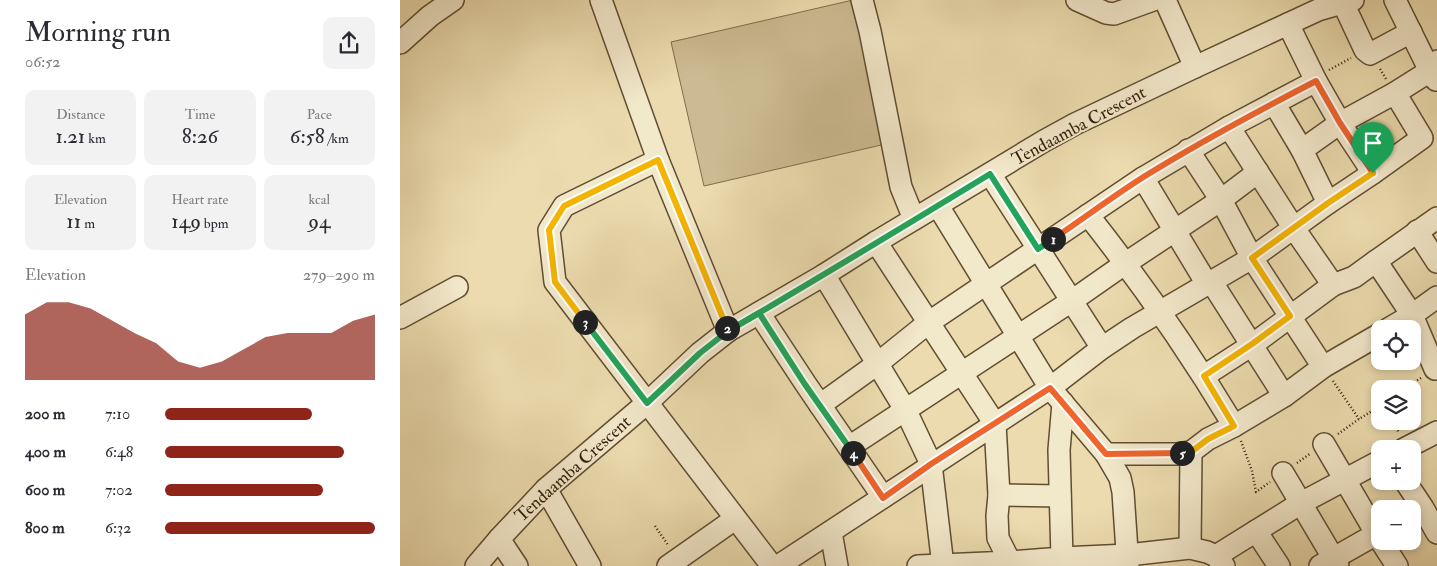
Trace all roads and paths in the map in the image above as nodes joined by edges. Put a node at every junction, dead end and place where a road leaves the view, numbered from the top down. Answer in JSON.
{"nodes":[{"id":1,"x":453,"y":0,"type":"edge"},
{"id":2,"x":601,"y":0,"type":"edge"},
{"id":3,"x":862,"y":0,"type":"edge"},
{"id":4,"x":1077,"y":0,"type":"edge"},
{"id":5,"x":1153,"y":0,"type":"edge"},
{"id":6,"x":1165,"y":0,"type":"edge"},
{"id":7,"x":1395,"y":0,"type":"edge"},
{"id":8,"x":1348,"y":2,"type":"edge"},
{"id":9,"x":1288,"y":24,"type":"junction"},
{"id":10,"x":1411,"y":32,"type":"junction"},
{"id":11,"x":400,"y":43,"type":"edge"},
{"id":12,"x":1367,"y":52,"type":"junction"},
{"id":13,"x":1195,"y":67,"type":"junction"},
{"id":14,"x":1435,"y":71,"type":"edge"},
{"id":15,"x":1316,"y":81,"type":"junction"},
{"id":16,"x":1395,"y":93,"type":"junction"},
{"id":17,"x":1274,"y":103,"type":"junction"},
{"id":18,"x":1340,"y":123,"type":"junction"},
{"id":19,"x":1229,"y":127,"type":"junction"},
{"id":20,"x":1188,"y":150,"type":"junction"},
{"id":21,"x":1302,"y":150,"type":"junction"},
{"id":22,"x":658,"y":160,"type":"junction"},
{"id":23,"x":1258,"y":172,"type":"junction"},
{"id":24,"x":1373,"y":173,"type":"junction"},
{"id":25,"x":990,"y":174,"type":"junction"},
{"id":26,"x":1143,"y":178,"type":"junction"},
{"id":27,"x":1221,"y":200,"type":"junction"},
{"id":28,"x":1328,"y":203,"type":"junction"},
{"id":29,"x":938,"y":206,"type":"junction"},
{"id":30,"x":1088,"y":215,"type":"junction"},
{"id":31,"x":1437,"y":218,"type":"edge"},
{"id":32,"x":914,"y":219,"type":"junction"},
{"id":33,"x":1293,"y":227,"type":"junction"},
{"id":34,"x":1176,"y":230,"type":"junction"},
{"id":35,"x":1417,"y":231,"type":"junction"},
{"id":36,"x":876,"y":242,"type":"junction"},
{"id":37,"x":1038,"y":249,"type":"junction"},
{"id":38,"x":1252,"y":258,"type":"junction"},
{"id":39,"x":1376,"y":261,"type":"junction"},
{"id":40,"x":1437,"y":262,"type":"edge"},
{"id":41,"x":1126,"y":263,"type":"junction"},
{"id":42,"x":824,"y":275,"type":"junction"},
{"id":43,"x":1209,"y":282,"type":"junction"},
{"id":44,"x":986,"y":284,"type":"junction"},
{"id":45,"x":1332,"y":286,"type":"junction"},
{"id":46,"x":458,"y":287,"type":"dead end"},
{"id":47,"x":1437,"y":297,"type":"edge"},
{"id":48,"x":1073,"y":300,"type":"junction"},
{"id":49,"x":1159,"y":312,"type":"junction"},
{"id":50,"x":759,"y":313,"type":"junction"},
{"id":51,"x":1412,"y":315,"type":"junction"},
{"id":52,"x":1290,"y":316,"type":"junction"},
{"id":53,"x":400,"y":318,"type":"edge"},
{"id":54,"x":1403,"y":320,"type":"edge"},
{"id":55,"x":928,"y":323,"type":"junction"},
{"id":56,"x":728,"y":331,"type":"junction"},
{"id":57,"x":1018,"y":336,"type":"junction"},
{"id":58,"x":1371,"y":339,"type":"edge"},
{"id":59,"x":1252,"y":344,"type":"junction"},
{"id":60,"x":1102,"y":348,"type":"junction"},
{"id":61,"x":877,"y":364,"type":"junction"},
{"id":62,"x":1323,"y":367,"type":"junction"},
{"id":63,"x":1436,"y":369,"type":"edge"},
{"id":64,"x":962,"y":373,"type":"junction"},
{"id":65,"x":1204,"y":376,"type":"junction"},
{"id":66,"x":1417,"y":380,"type":"edge"},
{"id":67,"x":1057,"y":396,"type":"junction"},
{"id":68,"x":1284,"y":396,"type":"junction"},
{"id":69,"x":647,"y":403,"type":"junction"},
{"id":70,"x":820,"y":405,"type":"junction"},
{"id":71,"x":906,"y":410,"type":"junction"},
{"id":72,"x":1359,"y":418,"type":"dead end"},
{"id":73,"x":995,"y":424,"type":"junction"},
{"id":74,"x":1234,"y":426,"type":"junction"},
{"id":75,"x":1437,"y":432,"type":"edge"},
{"id":76,"x":1421,"y":440,"type":"edge"},
{"id":77,"x":1324,"y":444,"type":"dead end"},
{"id":78,"x":849,"y":447,"type":"junction"},
{"id":79,"x":1191,"y":452,"type":"junction"},
{"id":80,"x":1106,"y":454,"type":"junction"},
{"id":81,"x":931,"y":464,"type":"junction"},
{"id":82,"x":1371,"y":466,"type":"edge"},
{"id":83,"x":1283,"y":473,"type":"joint"},
{"id":84,"x":1346,"y":480,"type":"junction"},
{"id":85,"x":546,"y":489,"type":"junction"},
{"id":86,"x":1411,"y":490,"type":"edge"},
{"id":87,"x":999,"y":495,"type":"junction"},
{"id":88,"x":1060,"y":496,"type":"junction"},
{"id":89,"x":883,"y":498,"type":"junction"},
{"id":90,"x":1301,"y":503,"type":"junction"},
{"id":91,"x":1424,"y":508,"type":"edge"},
{"id":92,"x":735,"y":519,"type":"junction"},
{"id":93,"x":1371,"y":523,"type":"edge"},
{"id":94,"x":1256,"y":531,"type":"junction"},
{"id":95,"x":831,"y":532,"type":"junction"},
{"id":96,"x":1437,"y":533,"type":"edge"},
{"id":97,"x":499,"y":539,"type":"junction"},
{"id":98,"x":1371,"y":541,"type":"edge"},
{"id":99,"x":1190,"y":548,"type":"junction"},
{"id":100,"x":1387,"y":550,"type":"edge"},
{"id":101,"x":1128,"y":560,"type":"edge"},
{"id":102,"x":1220,"y":561,"type":"edge"},
{"id":103,"x":1062,"y":562,"type":"edge"},
{"id":104,"x":1330,"y":563,"type":"edge"},
{"id":105,"x":1009,"y":564,"type":"edge"},
{"id":106,"x":943,"y":565,"type":"edge"},
{"id":107,"x":476,"y":566,"type":"edge"},
{"id":108,"x":517,"y":566,"type":"edge"},
{"id":109,"x":590,"y":566,"type":"edge"},
{"id":110,"x":668,"y":566,"type":"edge"},
{"id":111,"x":772,"y":566,"type":"edge"},
{"id":112,"x":778,"y":566,"type":"edge"},
{"id":113,"x":837,"y":566,"type":"edge"},
{"id":114,"x":918,"y":566,"type":"edge"},
{"id":115,"x":1279,"y":566,"type":"edge"},
{"id":116,"x":1397,"y":566,"type":"edge"}],
"edges":[{"from":1,"to":11,"type":"street"},
{"from":2,"to":22,"type":"street"},
{"from":3,"to":32,"type":"street"},
{"from":4,"to":5,"type":"street"},
{"from":6,"to":13,"type":"street"},
{"from":7,"to":10,"type":"street"},
{"from":8,"to":9,"type":"street","name":"Tendaamba Crescent"},
{"from":8,"to":12,"type":"street"},
{"from":9,"to":13,"type":"street","name":"Tendaamba Crescent"},
{"from":9,"to":15,"type":"street"},
{"from":10,"to":12,"type":"street"},
{"from":10,"to":14,"type":"street"},
{"from":12,"to":15,"type":"path"},
{"from":12,"to":16,"type":"path"},
{"from":13,"to":25,"type":"street","name":"Tendaamba Crescent"},
{"from":14,"to":16,"type":"street"},
{"from":15,"to":17,"type":"street"},
{"from":15,"to":18,"type":"street"},
{"from":16,"to":18,"type":"street"},
{"from":16,"to":24,"type":"street"},
{"from":17,"to":19,"type":"street"},
{"from":17,"to":21,"type":"street"},
{"from":18,"to":21,"type":"street"},
{"from":18,"to":24,"type":"street"},
{"from":19,"to":20,"type":"street"},
{"from":19,"to":23,"type":"street"},
{"from":20,"to":26,"type":"street"},
{"from":20,"to":27,"type":"street"},
{"from":21,"to":28,"type":"street"},
{"from":22,"to":56,"type":"street"},
{"from":22,"to":69,"type":"street"},
{"from":23,"to":27,"type":"street"},
{"from":23,"to":33,"type":"street"},
{"from":24,"to":28,"type":"street"},
{"from":25,"to":29,"type":"street","name":"Tendaamba Crescent"},
{"from":25,"to":37,"type":"street"},
{"from":26,"to":30,"type":"street"},
{"from":26,"to":34,"type":"street"},
{"from":27,"to":34,"type":"street"},
{"from":27,"to":38,"type":"street"},
{"from":28,"to":33,"type":"street"},
{"from":29,"to":32,"type":"street","name":"Tendaamba Crescent"},
{"from":29,"to":44,"type":"street"},
{"from":30,"to":37,"type":"street"},
{"from":30,"to":41,"type":"street"},
{"from":31,"to":35,"type":"street"},
{"from":32,"to":36,"type":"street","name":"Tendaamba Crescent"},
{"from":33,"to":38,"type":"street"},
{"from":33,"to":45,"type":"street"},
{"from":34,"to":41,"type":"street"},
{"from":34,"to":43,"type":"street"},
{"from":35,"to":39,"type":"street"},
{"from":35,"to":40,"type":"street"},
{"from":36,"to":42,"type":"street","name":"Tendaamba Crescent"},
{"from":36,"to":55,"type":"street"},
{"from":37,"to":44,"type":"street"},
{"from":37,"to":48,"type":"street"},
{"from":38,"to":43,"type":"street"},
{"from":38,"to":52,"type":"street"},
{"from":39,"to":45,"type":"street"},
{"from":39,"to":51,"type":"street"},
{"from":41,"to":48,"type":"street"},
{"from":41,"to":49,"type":"street"},
{"from":42,"to":50,"type":"street","name":"Tendaamba Crescent"},
{"from":42,"to":61,"type":"street"},
{"from":43,"to":49,"type":"street"},
{"from":43,"to":59,"type":"street"},
{"from":44,"to":55,"type":"street"},
{"from":44,"to":57,"type":"street"},
{"from":45,"to":52,"type":"street"},
{"from":46,"to":53,"type":"street"},
{"from":47,"to":51,"type":"street"},
{"from":48,"to":57,"type":"street"},
{"from":48,"to":60,"type":"street"},
{"from":49,"to":60,"type":"street"},
{"from":49,"to":65,"type":"street"},
{"from":50,"to":56,"type":"street","name":"Tendaamba Crescent"},
{"from":50,"to":70,"type":"street"},
{"from":51,"to":54,"type":"street"},
{"from":51,"to":63,"type":"street"},
{"from":52,"to":59,"type":"street"},
{"from":52,"to":62,"type":"street"},
{"from":55,"to":61,"type":"street"},
{"from":55,"to":64,"type":"street"},
{"from":56,"to":69,"type":"street","name":"Tendaamba Crescent"},
{"from":57,"to":64,"type":"street"},
{"from":57,"to":67,"type":"street"},
{"from":58,"to":62,"type":"street"},
{"from":59,"to":65,"type":"street"},
{"from":59,"to":68,"type":"street"},
{"from":60,"to":67,"type":"street"},
{"from":61,"to":70,"type":"street"},
{"from":61,"to":71,"type":"street"},
{"from":62,"to":68,"type":"street"},
{"from":62,"to":72,"type":"path"},
{"from":63,"to":66,"type":"path"},
{"from":64,"to":71,"type":"street"},
{"from":64,"to":73,"type":"street"},
{"from":65,"to":74,"type":"street"},
{"from":67,"to":73,"type":"street"},
{"from":67,"to":80,"type":"street"},
{"from":67,"to":88,"type":"street"},
{"from":68,"to":74,"type":"street"},
{"from":69,"to":85,"type":"street","name":"Tendaamba Crescent"},
{"from":69,"to":92,"type":"street"},
{"from":70,"to":78,"type":"street"},
{"from":71,"to":78,"type":"street"},
{"from":71,"to":81,"type":"street"},
{"from":73,"to":81,"type":"street"},
{"from":73,"to":87,"type":"street"},
{"from":74,"to":79,"type":"street"},
{"from":74,"to":83,"type":"path"},
{"from":75,"to":76,"type":"street"},
{"from":77,"to":84,"type":"street"},
{"from":78,"to":89,"type":"street"},
{"from":79,"to":80,"type":"street"},
{"from":79,"to":99,"type":"street"},
{"from":80,"to":101,"type":"street"},
{"from":81,"to":89,"type":"street"},
{"from":81,"to":106,"type":"street"},
{"from":82,"to":84,"type":"street"},
{"from":83,"to":90,"type":"street"},
{"from":84,"to":90,"type":"street"},
{"from":84,"to":93,"type":"street"},
{"from":85,"to":97,"type":"street","name":"Tendaamba Crescent"},
{"from":85,"to":109,"type":"street"},
{"from":86,"to":91,"type":"street"},
{"from":87,"to":88,"type":"street"},
{"from":87,"to":105,"type":"street"},
{"from":88,"to":103,"type":"street"},
{"from":89,"to":95,"type":"street"},
{"from":90,"to":94,"type":"street"},
{"from":90,"to":104,"type":"street"},
{"from":91,"to":96,"type":"street"},
{"from":92,"to":110,"type":"street"},
{"from":92,"to":111,"type":"street"},
{"from":94,"to":102,"type":"street"},
{"from":94,"to":115,"type":"street"},
{"from":95,"to":112,"type":"street"},
{"from":95,"to":113,"type":"street"},
{"from":97,"to":107,"type":"street","name":"Tendaamba Crescent"},
{"from":97,"to":108,"type":"street"},
{"from":98,"to":104,"type":"street"},
{"from":99,"to":101,"type":"street"},
{"from":99,"to":102,"type":"street"},
{"from":100,"to":116,"type":"street"},
{"from":101,"to":103,"type":"street"},
{"from":103,"to":105,"type":"street"},
{"from":105,"to":106,"type":"street"},
{"from":106,"to":114,"type":"street"}]}
